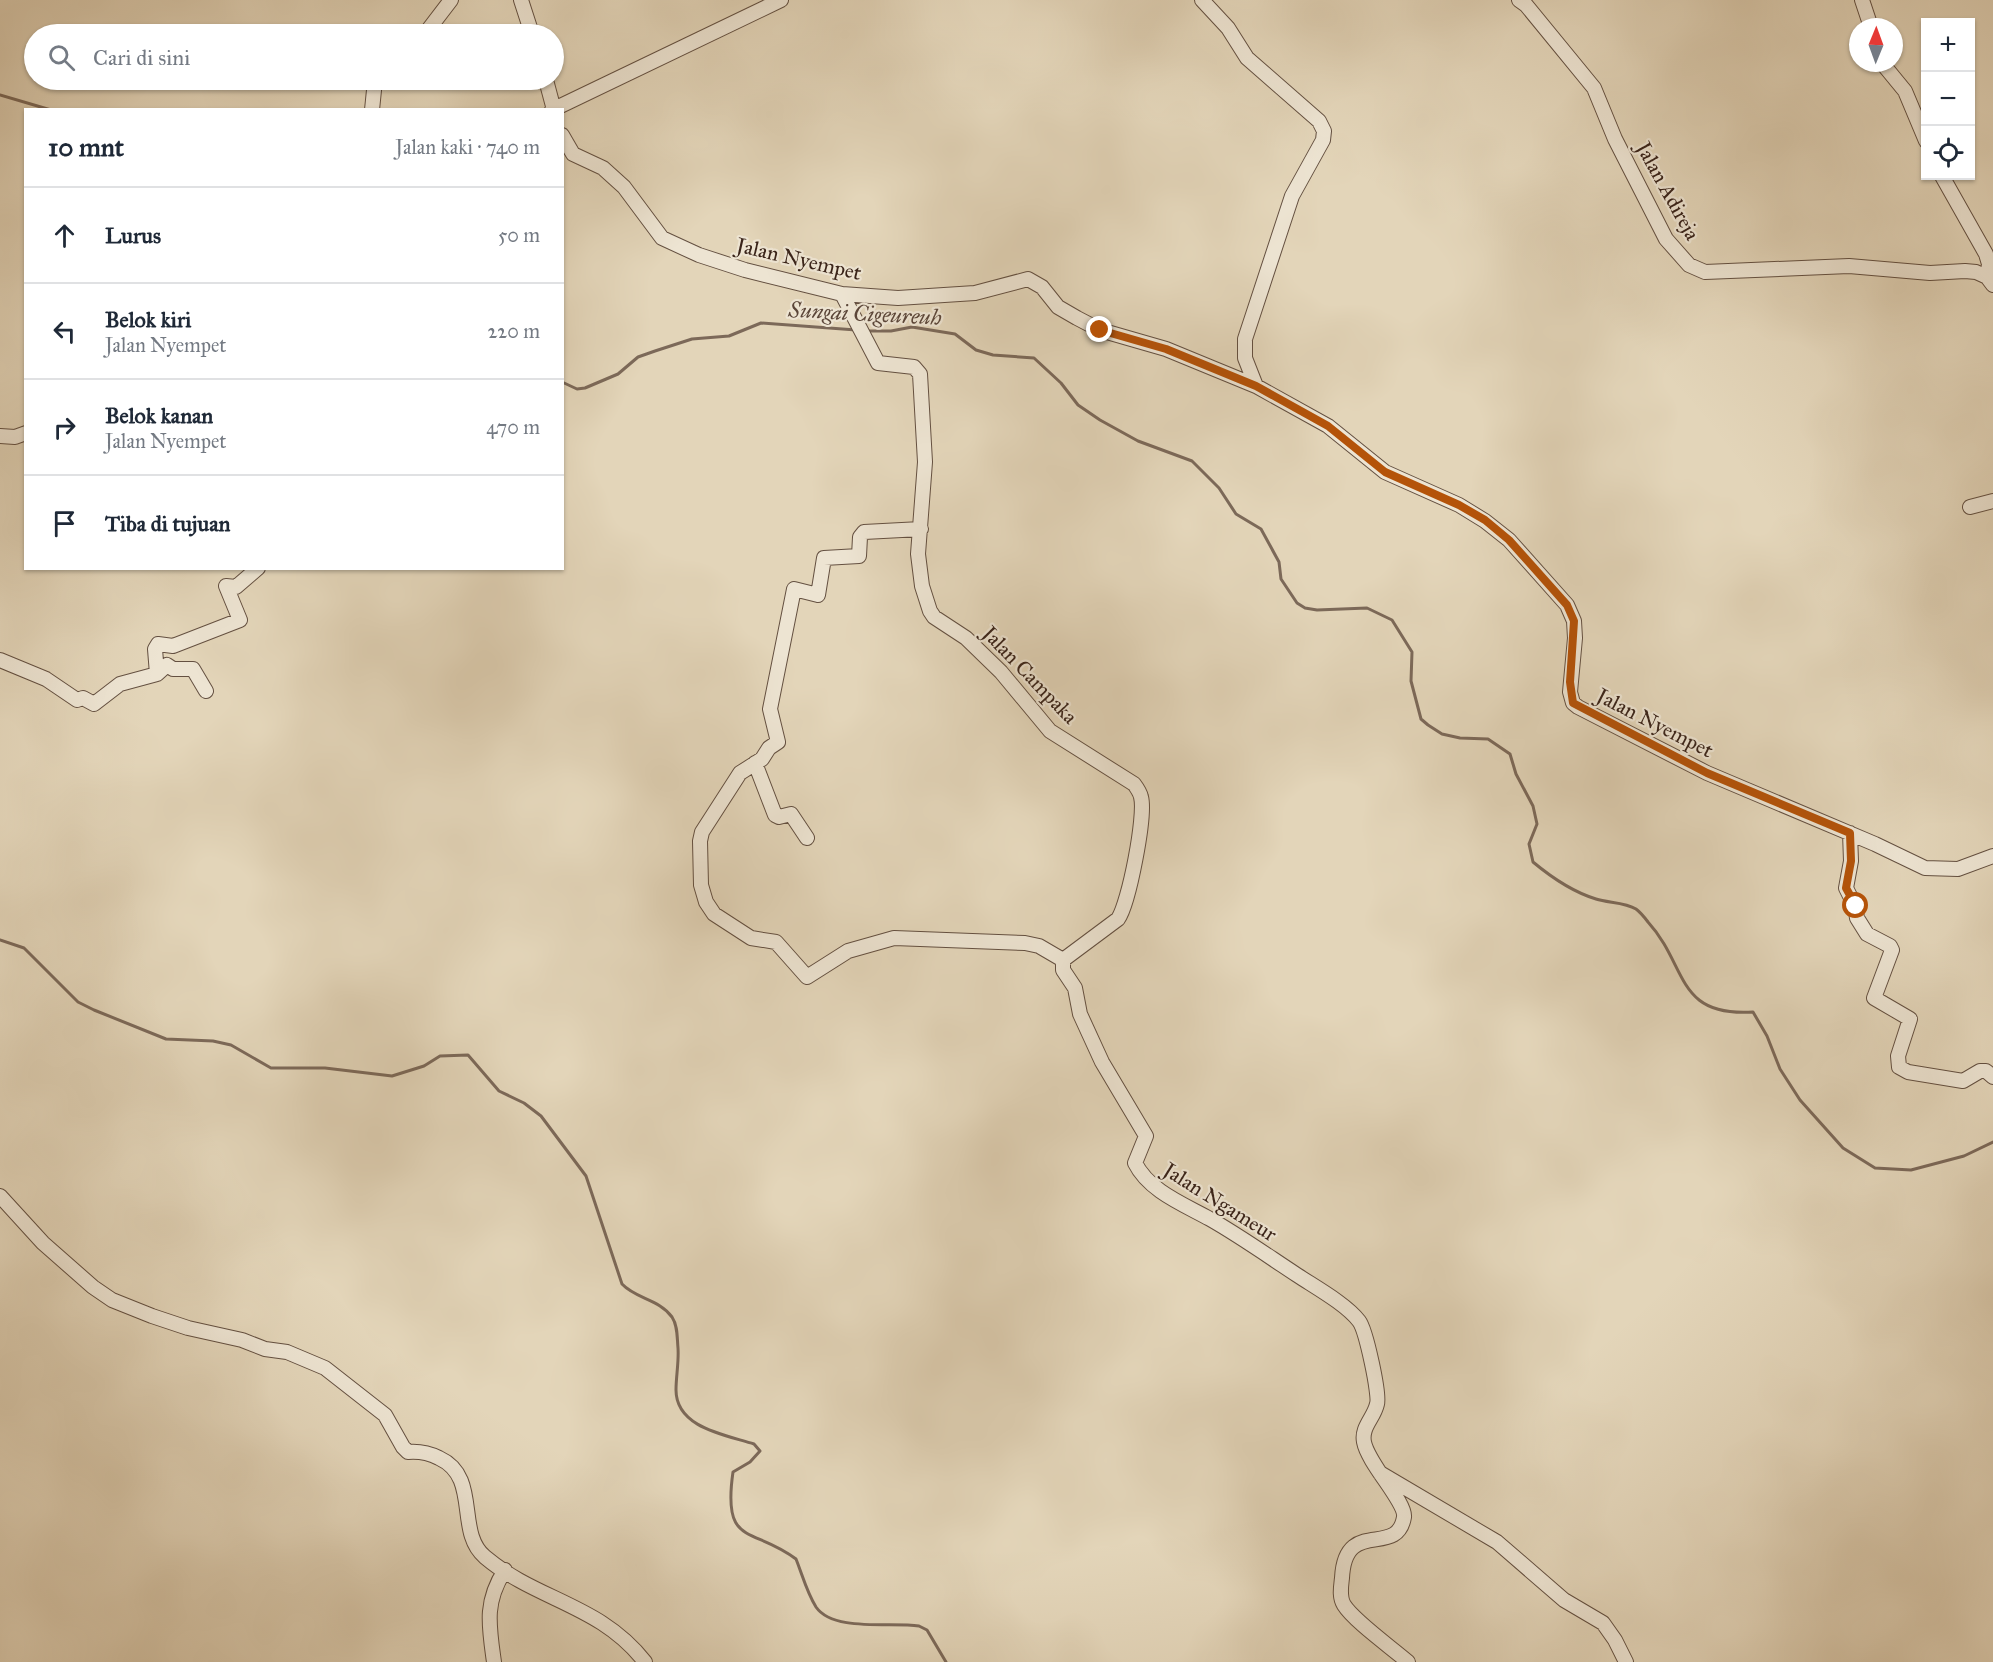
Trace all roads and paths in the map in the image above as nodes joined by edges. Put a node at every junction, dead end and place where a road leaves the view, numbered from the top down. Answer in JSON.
{"nodes":[{"id":1,"x":451,"y":0,"type":"edge"},
{"id":2,"x":521,"y":0,"type":"edge"},
{"id":3,"x":781,"y":0,"type":"edge"},
{"id":4,"x":1202,"y":0,"type":"edge"},
{"id":5,"x":1519,"y":0,"type":"edge"},
{"id":6,"x":1862,"y":0,"type":"edge"},
{"id":7,"x":1868,"y":18,"type":"edge"},
{"id":8,"x":433,"y":24,"type":"edge"},
{"id":9,"x":529,"y":24,"type":"edge"},
{"id":10,"x":1887,"y":72,"type":"edge"},
{"id":11,"x":374,"y":90,"type":"edge"},
{"id":12,"x":548,"y":90,"type":"edge"},
{"id":13,"x":372,"y":108,"type":"edge"},
{"id":14,"x":553,"y":108,"type":"edge"},
{"id":15,"x":555,"y":108,"type":"edge"},
{"id":16,"x":1921,"y":130,"type":"edge"},
{"id":17,"x":564,"y":138,"type":"edge"},
{"id":18,"x":1944,"y":180,"type":"edge"},
{"id":19,"x":1990,"y":281,"type":"edge"},
{"id":20,"x":843,"y":294,"type":"junction"},
{"id":21,"x":1256,"y":386,"type":"junction"},
{"id":22,"x":24,"y":434,"type":"edge"},
{"id":23,"x":0,"y":436,"type":"edge"},
{"id":24,"x":1993,"y":501,"type":"edge"},
{"id":25,"x":1970,"y":507,"type":"dead end"},
{"id":26,"x":921,"y":529,"type":"junction"},
{"id":27,"x":256,"y":570,"type":"edge"},
{"id":28,"x":0,"y":660,"type":"edge"},
{"id":29,"x":157,"y":674,"type":"junction"},
{"id":30,"x":206,"y":691,"type":"dead end"},
{"id":31,"x":755,"y":763,"type":"junction"},
{"id":32,"x":1850,"y":833,"type":"junction"},
{"id":33,"x":807,"y":838,"type":"dead end"},
{"id":34,"x":1993,"y":856,"type":"edge"},
{"id":35,"x":1063,"y":960,"type":"junction"},
{"id":36,"x":1993,"y":1077,"type":"edge"},
{"id":37,"x":0,"y":1196,"type":"edge"},
{"id":38,"x":1378,"y":1472,"type":"junction"},
{"id":39,"x":505,"y":1570,"type":"junction"},
{"id":40,"x":494,"y":1662,"type":"edge"},
{"id":41,"x":645,"y":1662,"type":"edge"},
{"id":42,"x":1408,"y":1662,"type":"edge"},
{"id":43,"x":1626,"y":1662,"type":"edge"}],
"edges":[{"from":1,"to":8,"type":"street"},
{"from":2,"to":9,"type":"street"},
{"from":3,"to":15,"type":"street"},
{"from":4,"to":21,"type":"street"},
{"from":5,"to":19,"type":"street","name":"Jalan Adireja"},
{"from":6,"to":7,"type":"street"},
{"from":10,"to":16,"type":"street"},
{"from":11,"to":13,"type":"street"},
{"from":12,"to":14,"type":"street"},
{"from":17,"to":20,"type":"street","name":"Jalan Nyempet"},
{"from":18,"to":19,"type":"street"},
{"from":20,"to":21,"type":"street","name":"Jalan Nyempet"},
{"from":20,"to":26,"type":"street","name":"Jalan Campaka"},
{"from":21,"to":32,"type":"street","name":"Jalan Nyempet"},
{"from":22,"to":23,"type":"street"},
{"from":24,"to":25,"type":"street"},
{"from":26,"to":31,"type":"street"},
{"from":26,"to":35,"type":"street","name":"Jalan Campaka"},
{"from":27,"to":29,"type":"street"},
{"from":28,"to":29,"type":"street"},
{"from":29,"to":30,"type":"street"},
{"from":31,"to":33,"type":"street"},
{"from":31,"to":35,"type":"street"},
{"from":32,"to":34,"type":"street","name":"Jalan Nyempet"},
{"from":32,"to":36,"type":"street"},
{"from":35,"to":38,"type":"street","name":"Jalan Ngameur"},
{"from":37,"to":39,"type":"street"},
{"from":38,"to":42,"type":"street"},
{"from":38,"to":43,"type":"street"},
{"from":39,"to":40,"type":"street"},
{"from":39,"to":41,"type":"street"}]}
